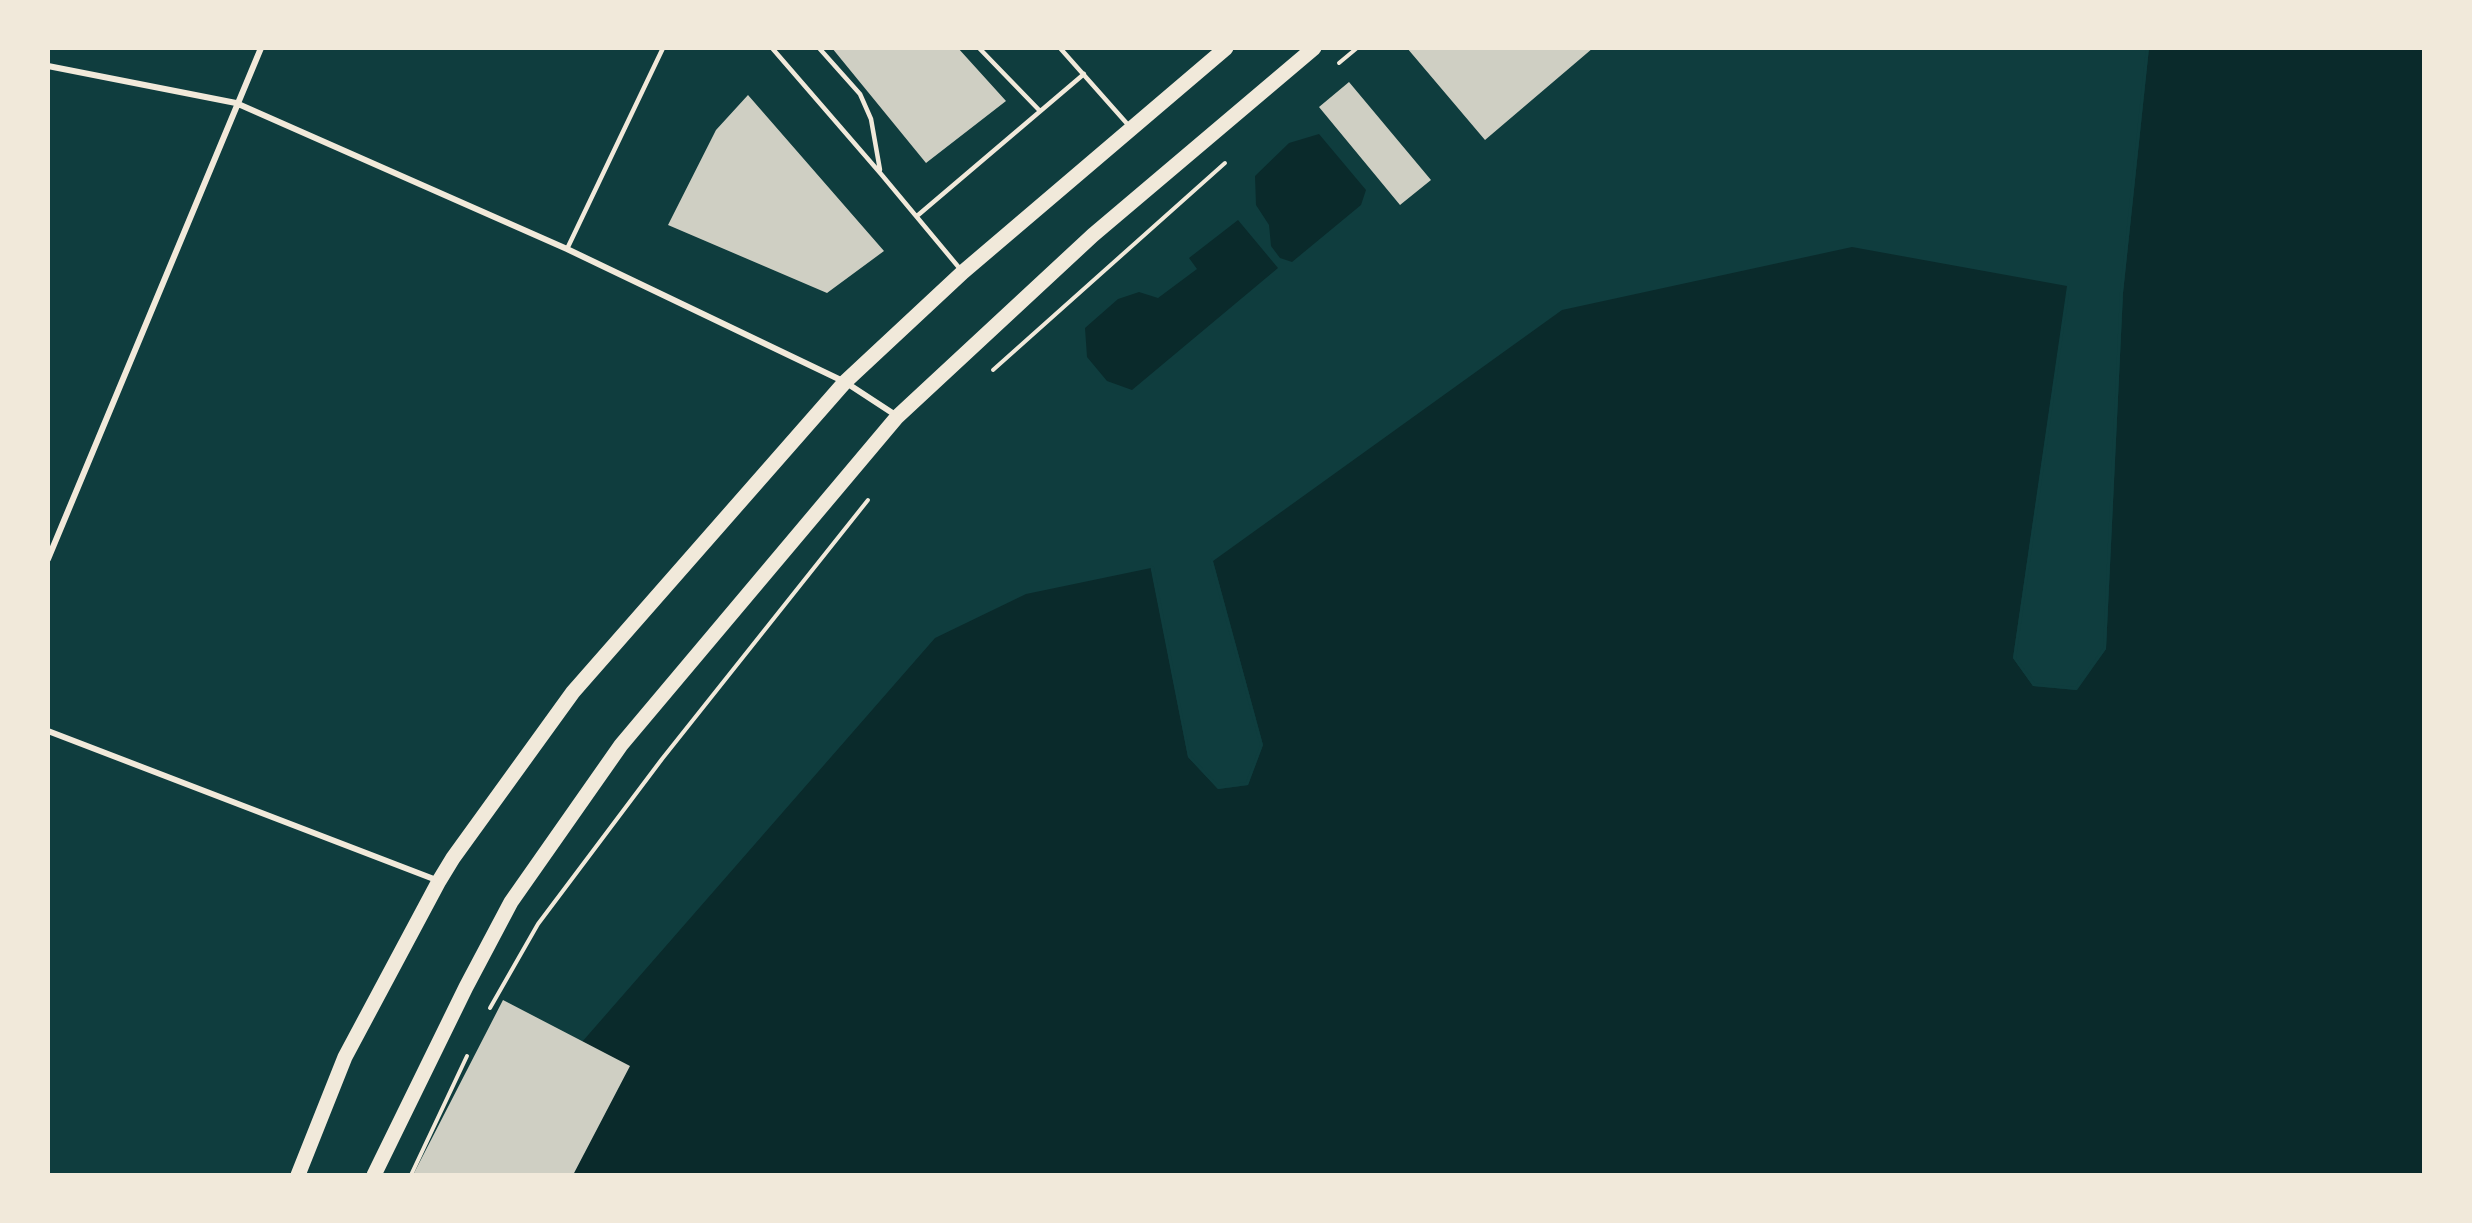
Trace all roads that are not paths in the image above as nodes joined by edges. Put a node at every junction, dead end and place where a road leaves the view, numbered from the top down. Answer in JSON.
{"nodes":[{"id":1,"x":261,"y":48,"type":"edge"},
{"id":2,"x":663,"y":48,"type":"edge"},
{"id":3,"x":772,"y":48,"type":"edge"},
{"id":4,"x":819,"y":48,"type":"edge"},
{"id":5,"x":979,"y":48,"type":"edge"},
{"id":6,"x":1060,"y":48,"type":"edge"},
{"id":7,"x":1226,"y":48,"type":"edge"},
{"id":8,"x":1314,"y":48,"type":"edge"},
{"id":9,"x":48,"y":66,"type":"edge"},
{"id":10,"x":1084,"y":74,"type":"junction"},
{"id":11,"x":236,"y":103,"type":"junction"},
{"id":12,"x":1040,"y":111,"type":"junction"},
{"id":13,"x":1132,"y":129,"type":"junction"},
{"id":14,"x":881,"y":174,"type":"junction"},
{"id":15,"x":917,"y":216,"type":"junction"},
{"id":16,"x":567,"y":249,"type":"junction"},
{"id":17,"x":963,"y":272,"type":"junction"},
{"id":18,"x":845,"y":382,"type":"junction"},
{"id":19,"x":897,"y":417,"type":"junction"},
{"id":20,"x":48,"y":558,"type":"edge"},
{"id":21,"x":48,"y":731,"type":"edge"},
{"id":22,"x":439,"y":881,"type":"junction"},
{"id":23,"x":298,"y":1175,"type":"edge"},
{"id":24,"x":374,"y":1175,"type":"edge"}],
"edges":[{"from":1,"to":11,"type":"street"},
{"from":2,"to":16,"type":"lane"},
{"from":3,"to":14,"type":"lane"},
{"from":4,"to":14,"type":"lane"},
{"from":5,"to":12,"type":"lane"},
{"from":6,"to":10,"type":"lane"},
{"from":7,"to":13,"type":"main road"},
{"from":8,"to":19,"type":"main road"},
{"from":9,"to":11,"type":"street"},
{"from":10,"to":12,"type":"lane"},
{"from":10,"to":13,"type":"lane"},
{"from":11,"to":16,"type":"street"},
{"from":11,"to":20,"type":"street"},
{"from":12,"to":15,"type":"lane"},
{"from":13,"to":17,"type":"main road"},
{"from":14,"to":15,"type":"lane"},
{"from":15,"to":17,"type":"lane"},
{"from":16,"to":18,"type":"street"},
{"from":17,"to":18,"type":"main road"},
{"from":18,"to":19,"type":"street"},
{"from":18,"to":22,"type":"main road"},
{"from":19,"to":24,"type":"main road"},
{"from":21,"to":22,"type":"street"},
{"from":22,"to":23,"type":"main road"}]}
